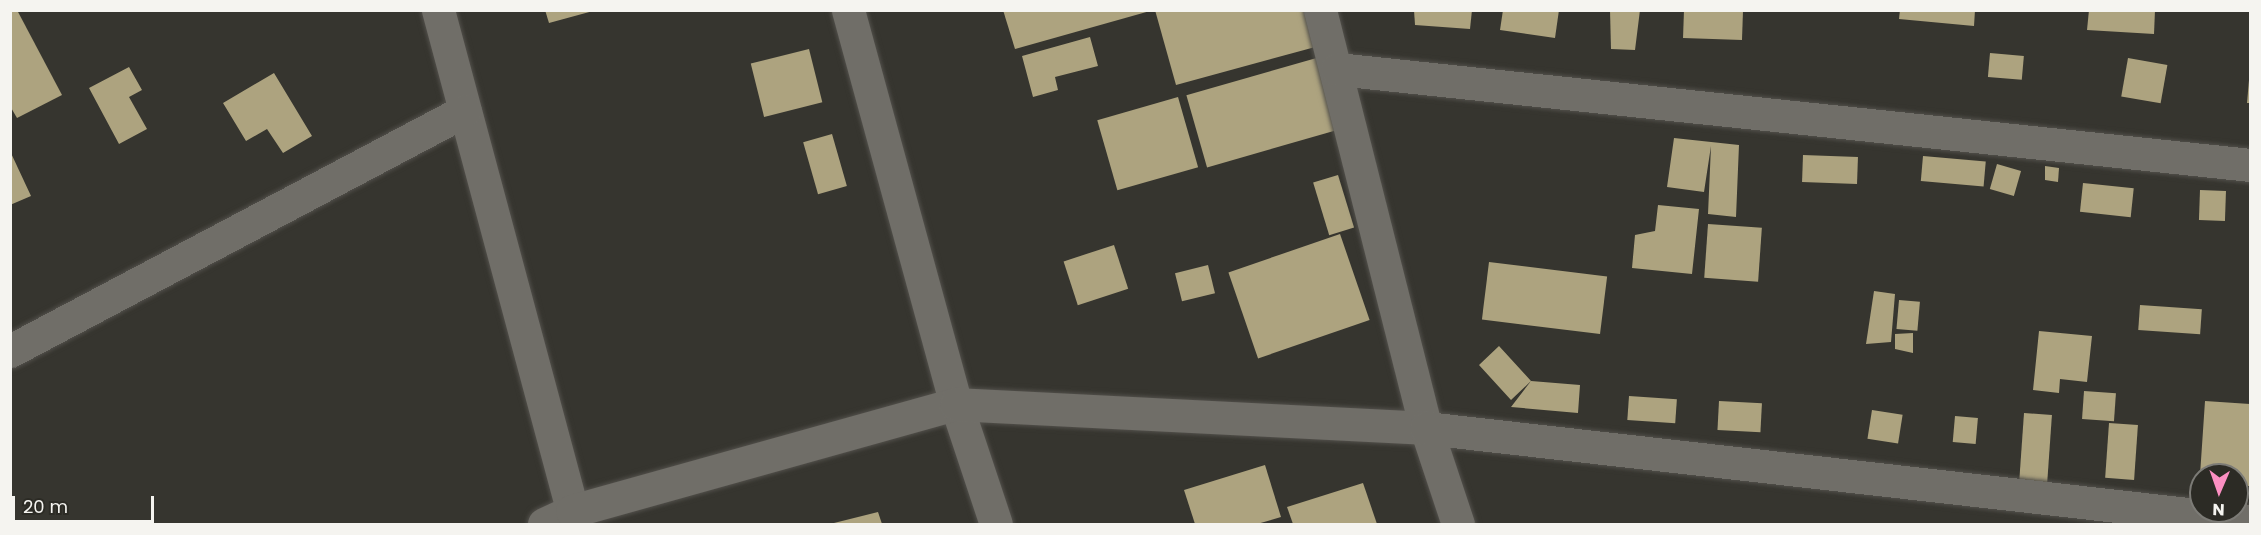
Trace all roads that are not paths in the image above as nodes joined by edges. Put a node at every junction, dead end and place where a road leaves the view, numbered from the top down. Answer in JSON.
{"nodes":[{"id":1,"x":438,"y":10,"type":"edge"},
{"id":2,"x":848,"y":10,"type":"edge"},
{"id":3,"x":1320,"y":10,"type":"edge"},
{"id":4,"x":1337,"y":69,"type":"junction"},
{"id":5,"x":465,"y":111,"type":"junction"},
{"id":6,"x":2250,"y":165,"type":"edge"},
{"id":7,"x":10,"y":351,"type":"edge"},
{"id":8,"x":956,"y":404,"type":"junction"},
{"id":9,"x":1426,"y":428,"type":"junction"},
{"id":10,"x":564,"y":520,"type":"edge"},
{"id":11,"x":2250,"y":521,"type":"edge"},
{"id":12,"x":996,"y":525,"type":"edge"},
{"id":13,"x":1458,"y":525,"type":"edge"}],
"edges":[{"from":1,"to":5,"type":"street"},
{"from":2,"to":8,"type":"street"},
{"from":3,"to":4,"type":"street"},
{"from":4,"to":6,"type":"street"},
{"from":4,"to":9,"type":"street"},
{"from":5,"to":7,"type":"street"},
{"from":5,"to":10,"type":"street"},
{"from":8,"to":9,"type":"street"},
{"from":8,"to":10,"type":"street"},
{"from":8,"to":12,"type":"street"},
{"from":9,"to":11,"type":"street"},
{"from":9,"to":13,"type":"street"}]}
